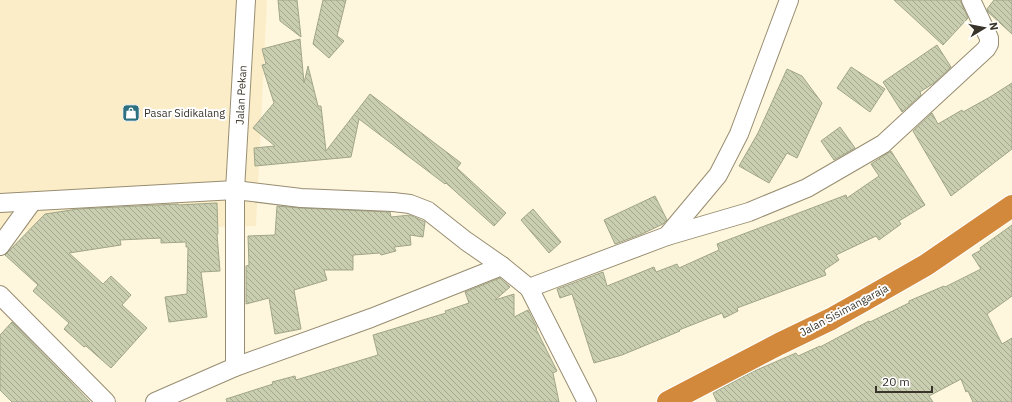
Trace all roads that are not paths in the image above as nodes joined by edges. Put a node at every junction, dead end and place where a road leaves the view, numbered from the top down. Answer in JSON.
{"nodes":[{"id":1,"x":246,"y":0,"type":"edge"},
{"id":2,"x":789,"y":0,"type":"edge"},
{"id":3,"x":971,"y":0,"type":"edge"},
{"id":4,"x":235,"y":190,"type":"junction"},
{"id":5,"x":32,"y":202,"type":"junction"},
{"id":6,"x":0,"y":203,"type":"edge"},
{"id":7,"x":1012,"y":206,"type":"edge"},
{"id":8,"x":667,"y":236,"type":"junction"},
{"id":9,"x":0,"y":246,"type":"edge"},
{"id":10,"x":502,"y":266,"type":"junction"},
{"id":11,"x":529,"y":288,"type":"junction"},
{"id":12,"x":0,"y":295,"type":"edge"},
{"id":13,"x":235,"y":367,"type":"junction"},
{"id":14,"x":106,"y":402,"type":"edge"},
{"id":15,"x":155,"y":402,"type":"edge"},
{"id":16,"x":587,"y":402,"type":"edge"},
{"id":17,"x":668,"y":402,"type":"edge"}],
"edges":[{"from":1,"to":4,"type":"street","name":"Jalan Pekan"},
{"from":2,"to":8,"type":"street"},
{"from":3,"to":8,"type":"street"},
{"from":4,"to":5,"type":"street"},
{"from":4,"to":10,"type":"street"},
{"from":4,"to":13,"type":"street","name":"Jalan Pekan"},
{"from":5,"to":6,"type":"street"},
{"from":5,"to":9,"type":"street"},
{"from":7,"to":17,"type":"highway","name":"Jalan Sisimangaraja"},
{"from":8,"to":11,"type":"street"},
{"from":10,"to":11,"type":"street"},
{"from":10,"to":13,"type":"street"},
{"from":11,"to":16,"type":"street"},
{"from":12,"to":14,"type":"street"},
{"from":13,"to":15,"type":"street"}]}
